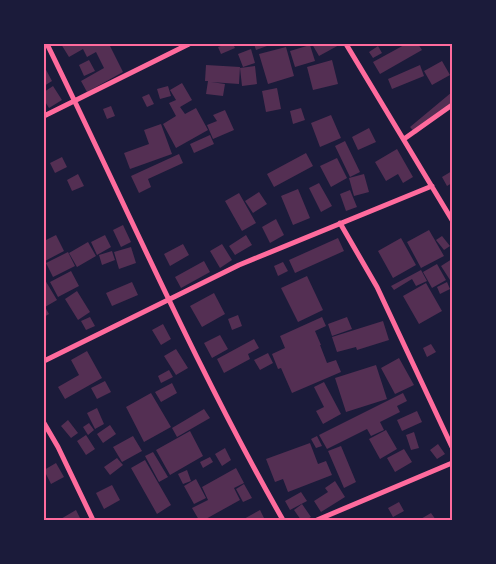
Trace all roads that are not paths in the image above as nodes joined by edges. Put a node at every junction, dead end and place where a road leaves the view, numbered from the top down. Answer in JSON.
{"nodes":[{"id":1,"x":47,"y":44,"type":"edge"},
{"id":2,"x":189,"y":44,"type":"edge"},
{"id":3,"x":346,"y":44,"type":"edge"},
{"id":4,"x":75,"y":100,"type":"junction"},
{"id":5,"x":452,"y":105,"type":"edge"},
{"id":6,"x":44,"y":116,"type":"edge"},
{"id":7,"x":404,"y":139,"type":"junction"},
{"id":8,"x":432,"y":186,"type":"junction"},
{"id":9,"x":452,"y":220,"type":"edge"},
{"id":10,"x":340,"y":222,"type":"junction"},
{"id":11,"x":168,"y":299,"type":"junction"},
{"id":12,"x":44,"y":361,"type":"edge"},
{"id":13,"x":44,"y":423,"type":"edge"},
{"id":14,"x":452,"y":446,"type":"edge"},
{"id":15,"x":452,"y":463,"type":"edge"},
{"id":16,"x":93,"y":520,"type":"edge"},
{"id":17,"x":283,"y":520,"type":"edge"},
{"id":18,"x":317,"y":520,"type":"edge"}],
"edges":[{"from":1,"to":4,"type":"street"},
{"from":2,"to":4,"type":"street"},
{"from":3,"to":7,"type":"street"},
{"from":4,"to":6,"type":"street"},
{"from":4,"to":11,"type":"street"},
{"from":5,"to":7,"type":"street"},
{"from":7,"to":8,"type":"street"},
{"from":8,"to":9,"type":"street"},
{"from":8,"to":10,"type":"street"},
{"from":10,"to":11,"type":"street"},
{"from":10,"to":14,"type":"street"},
{"from":11,"to":12,"type":"street"},
{"from":11,"to":17,"type":"street"},
{"from":13,"to":16,"type":"street"},
{"from":15,"to":18,"type":"street"}]}
